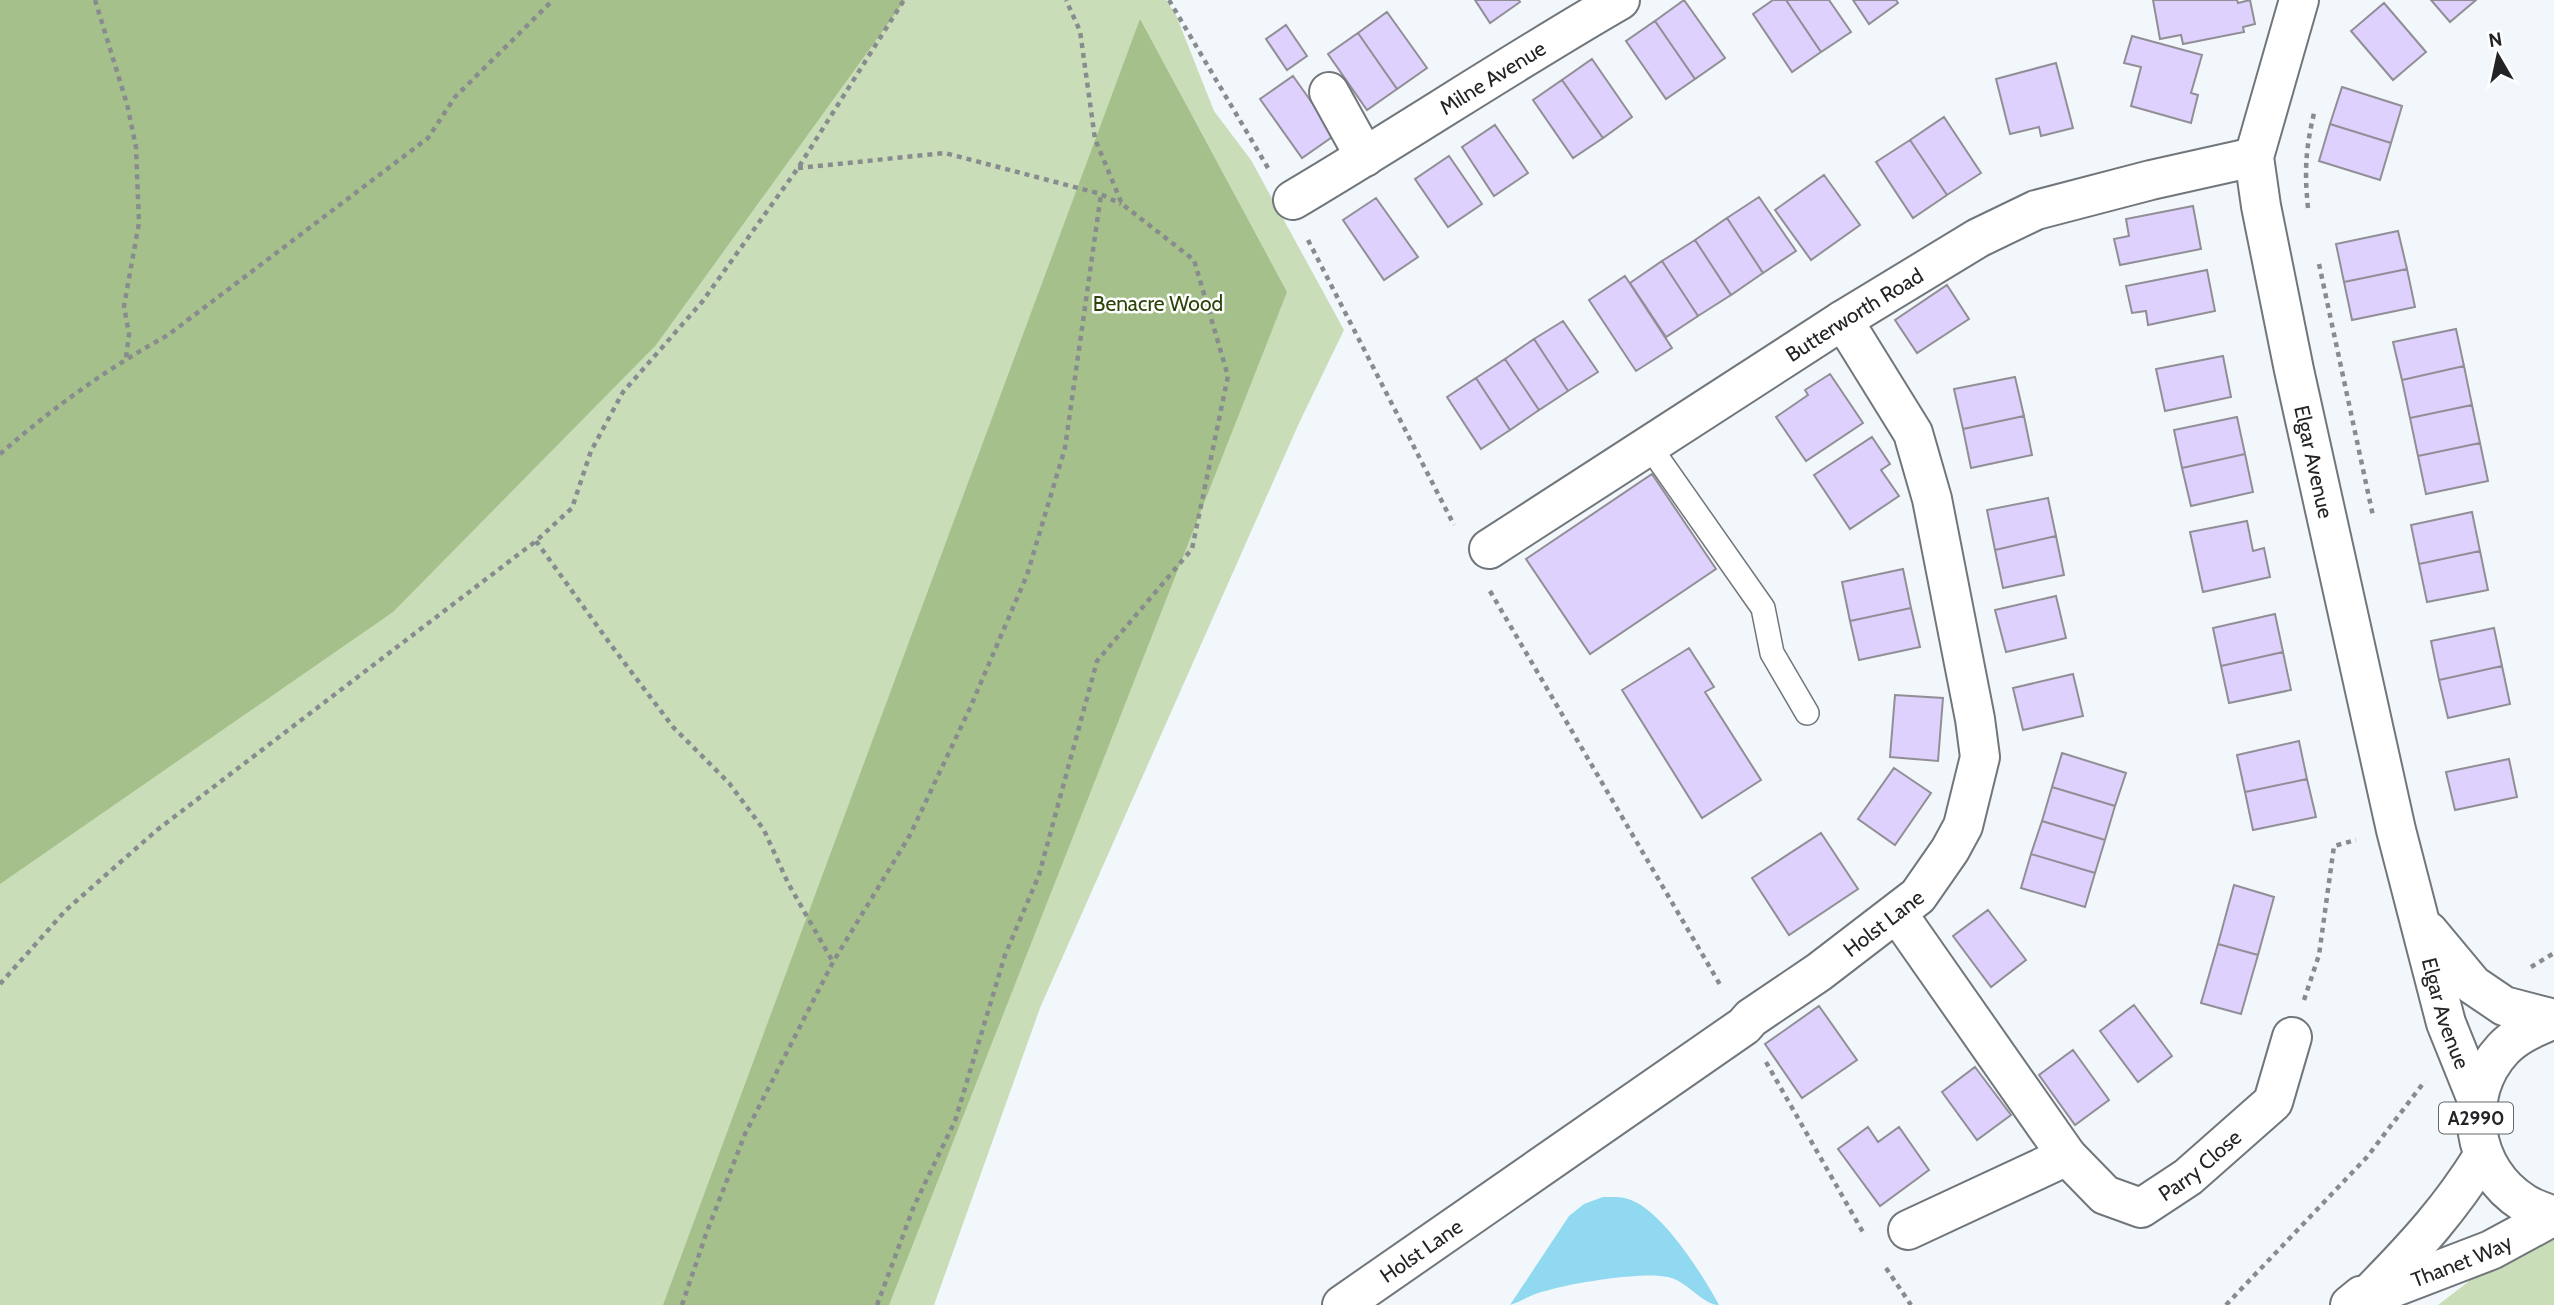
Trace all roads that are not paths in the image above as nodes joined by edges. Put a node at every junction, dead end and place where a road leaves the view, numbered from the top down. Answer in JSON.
{"nodes":[{"id":1,"x":1620,"y":0,"type":"edge"},
{"id":2,"x":2299,"y":0,"type":"edge"},
{"id":3,"x":1329,"y":92,"type":"dead end"},
{"id":4,"x":1366,"y":157,"type":"junction"},
{"id":5,"x":2254,"y":157,"type":"junction"},
{"id":6,"x":1290,"y":203,"type":"road end"},
{"id":7,"x":1843,"y":320,"type":"junction"},
{"id":8,"x":1650,"y":447,"type":"junction"},
{"id":9,"x":1477,"y":556,"type":"road end"},
{"id":10,"x":1807,"y":713,"type":"dead end"},
{"id":11,"x":1897,"y":913,"type":"junction"},
{"id":12,"x":2422,"y":924,"type":"junction"},
{"id":13,"x":2554,"y":1019,"type":"edge"},
{"id":14,"x":2292,"y":1037,"type":"road end"},
{"id":15,"x":2477,"y":1100,"type":"junction"},
{"id":16,"x":2067,"y":1156,"type":"junction"},
{"id":17,"x":2483,"y":1156,"type":"junction"},
{"id":18,"x":2554,"y":1216,"type":"edge"},
{"id":19,"x":1908,"y":1230,"type":"dead end"},
{"id":20,"x":2358,"y":1302,"type":"edge"},
{"id":21,"x":1342,"y":1305,"type":"edge"}],
"edges":[{"from":1,"to":4,"type":"street","name":"Milne Avenue"},
{"from":2,"to":5,"type":"street","name":"Elgar Avenue"},
{"from":3,"to":4,"type":"street"},
{"from":4,"to":6,"type":"street","name":"Milne Avenue"},
{"from":5,"to":7,"type":"street","name":"Butterworth Road"},
{"from":5,"to":12,"type":"street","name":"Elgar Avenue"},
{"from":7,"to":8,"type":"street","name":"Butterworth Road"},
{"from":7,"to":11,"type":"street","name":"Holst Lane"},
{"from":8,"to":9,"type":"street","name":"Butterworth Road"},
{"from":8,"to":10,"type":"lane"},
{"from":11,"to":16,"type":"street","name":"Parry Close"},
{"from":11,"to":21,"type":"street","name":"Holst Lane"},
{"from":12,"to":13,"type":"street","name":"Elgar Avenue"},
{"from":12,"to":15,"type":"street","name":"Elgar Avenue"},
{"from":13,"to":15,"type":"street","number":"A2990"},
{"from":14,"to":16,"type":"street","name":"Parry Close"},
{"from":15,"to":17,"type":"street","number":"A2990"},
{"from":16,"to":19,"type":"street"},
{"from":17,"to":18,"type":"street","number":"A2990"},
{"from":17,"to":20,"type":"street","name":"Thanet Way","number":"A2990"},
{"from":18,"to":20,"type":"street","name":"Thanet Way","number":"A2990"}]}
